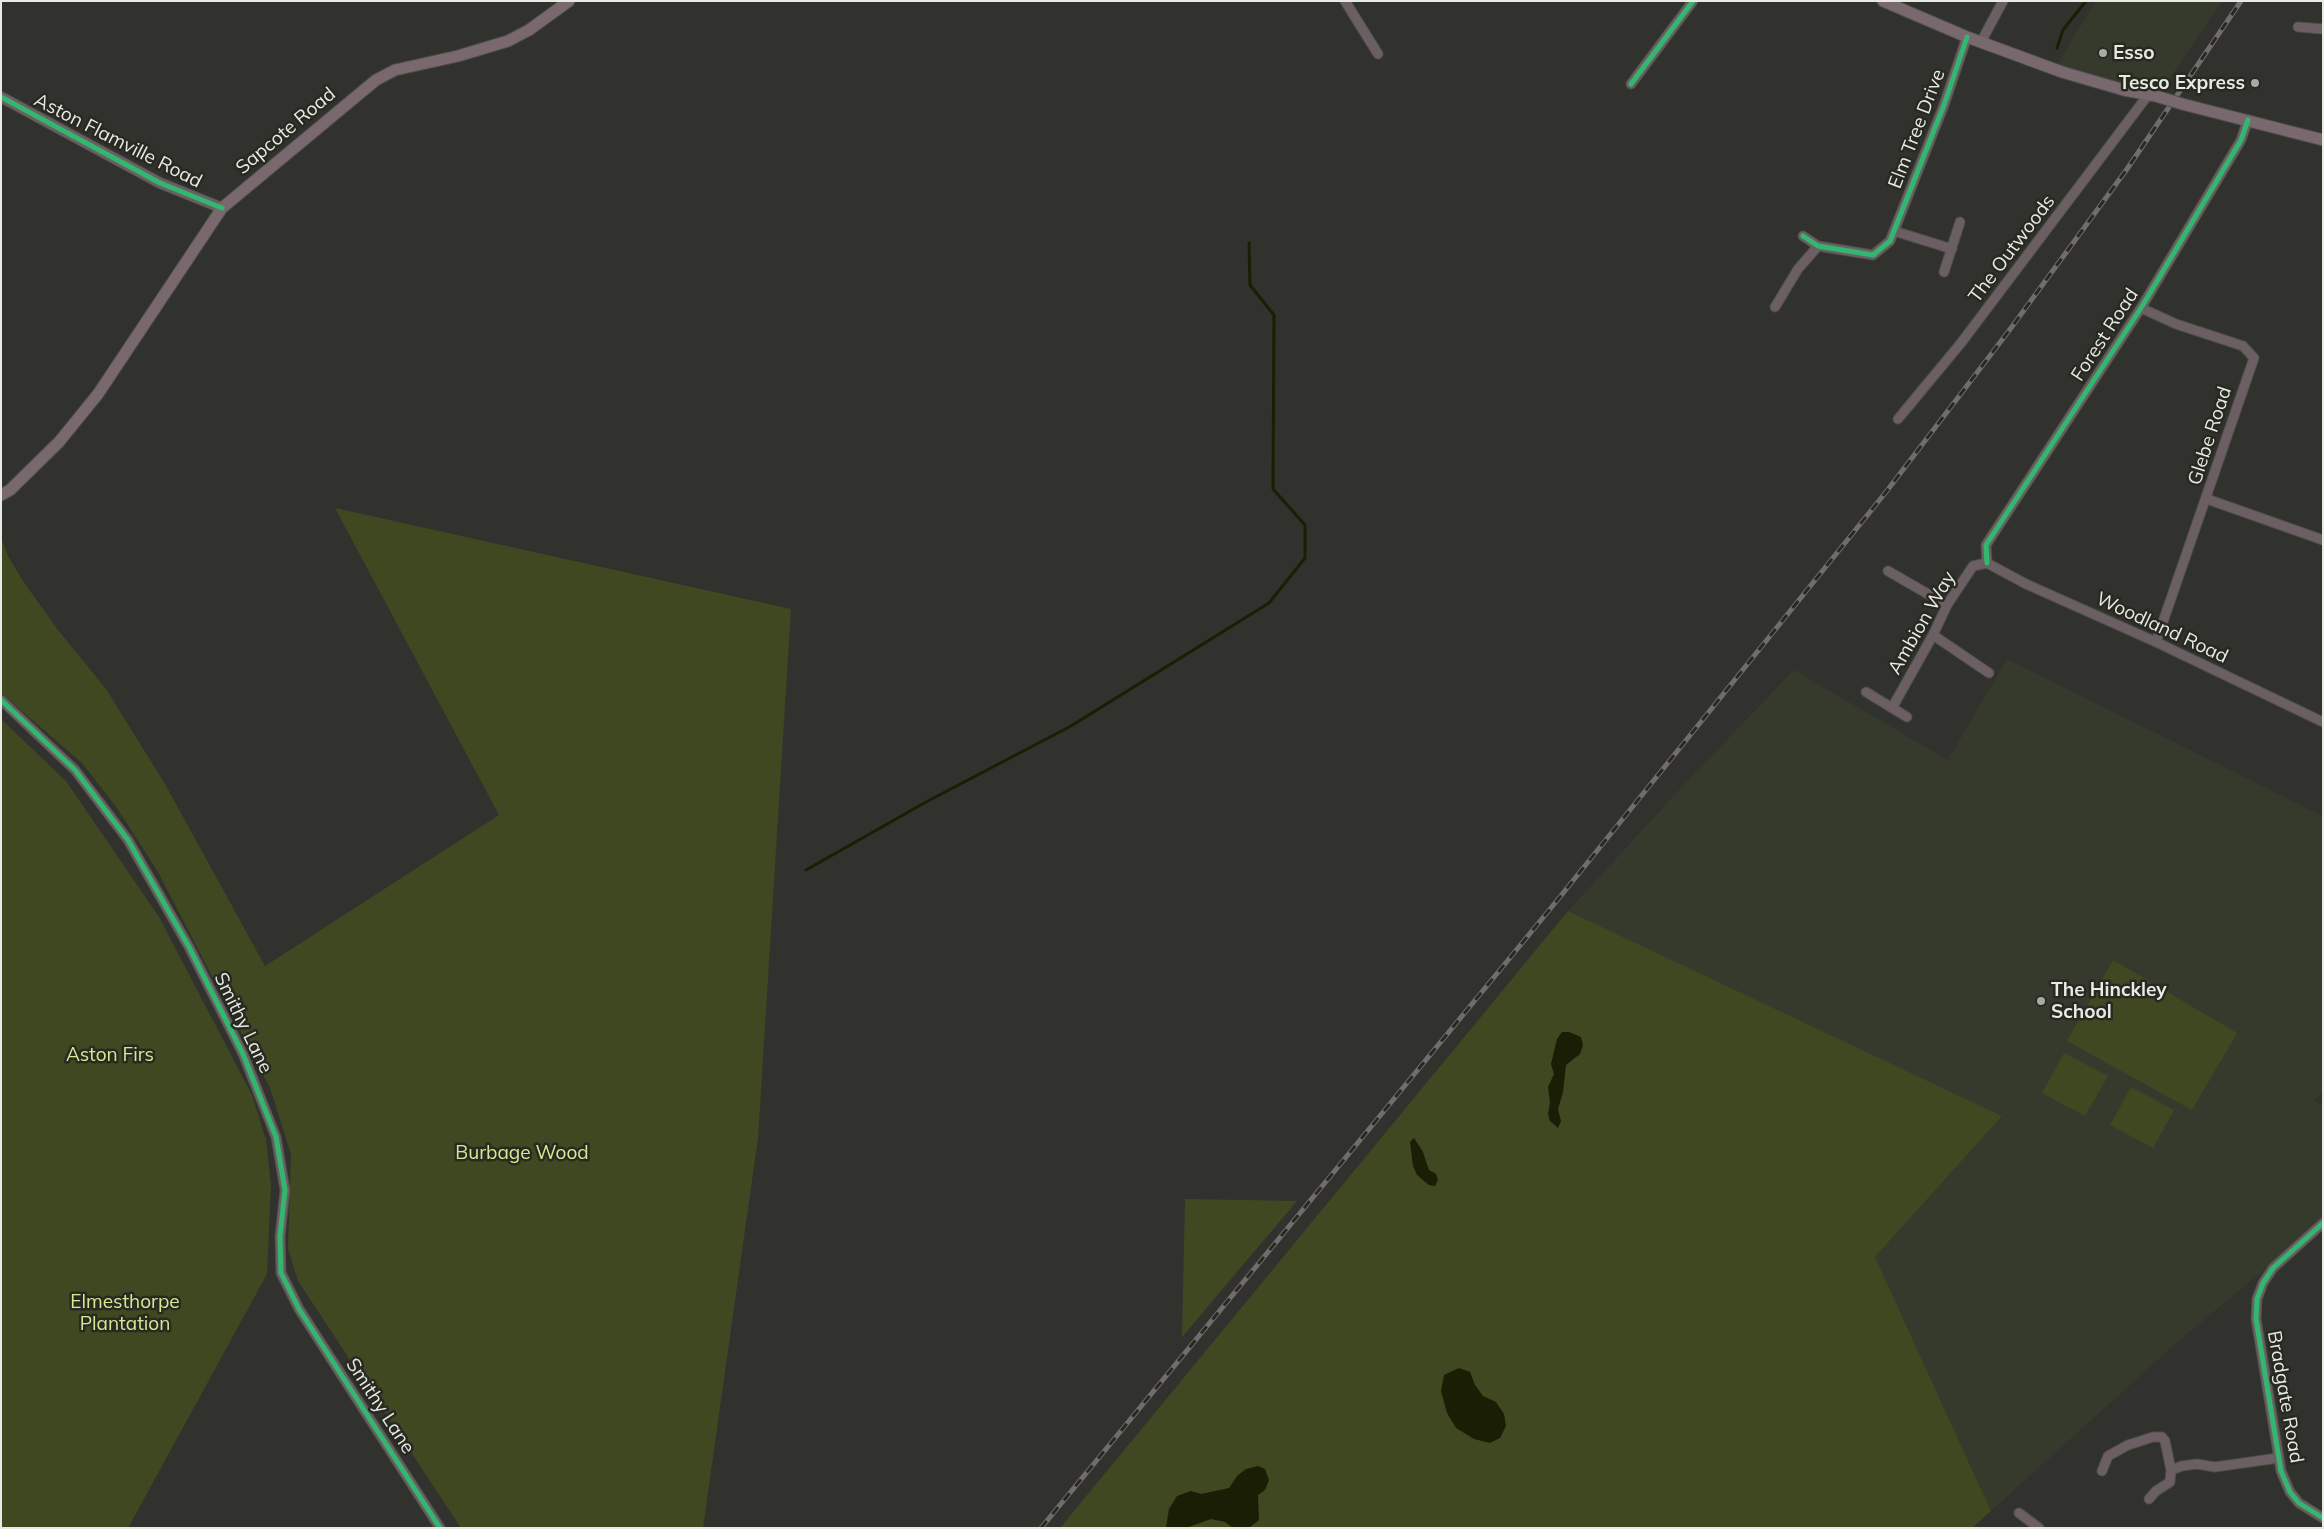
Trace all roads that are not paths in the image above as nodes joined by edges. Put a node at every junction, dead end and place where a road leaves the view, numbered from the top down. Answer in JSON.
{"nodes":[{"id":1,"x":569,"y":1,"type":"edge"},
{"id":2,"x":1345,"y":1,"type":"edge"},
{"id":3,"x":1693,"y":1,"type":"edge"},
{"id":4,"x":1883,"y":1,"type":"edge"},
{"id":5,"x":2003,"y":1,"type":"edge"},
{"id":6,"x":2298,"y":27,"type":"dead end"},
{"id":7,"x":2323,"y":30,"type":"edge"},
{"id":8,"x":1967,"y":37,"type":"junction"},
{"id":9,"x":1981,"y":42,"type":"junction"},
{"id":10,"x":1378,"y":54,"type":"dead end"},
{"id":11,"x":1631,"y":84,"type":"dead end"},
{"id":12,"x":2152,"y":95,"type":"junction"},
{"id":13,"x":1,"y":97,"type":"edge"},
{"id":14,"x":2248,"y":120,"type":"junction"},
{"id":15,"x":2323,"y":140,"type":"edge"},
{"id":16,"x":222,"y":208,"type":"junction"},
{"id":17,"x":1960,"y":222,"type":"dead end"},
{"id":18,"x":1894,"y":231,"type":"junction"},
{"id":19,"x":1803,"y":236,"type":"dead end"},
{"id":20,"x":1818,"y":246,"type":"junction"},
{"id":21,"x":1952,"y":249,"type":"junction"},
{"id":22,"x":1944,"y":272,"type":"dead end"},
{"id":23,"x":1775,"y":307,"type":"dead end"},
{"id":24,"x":2141,"y":308,"type":"junction"},
{"id":25,"x":1898,"y":419,"type":"dead end"},
{"id":26,"x":1,"y":495,"type":"edge"},
{"id":27,"x":2207,"y":498,"type":"junction"},
{"id":28,"x":2323,"y":540,"type":"edge"},
{"id":29,"x":1987,"y":563,"type":"junction"},
{"id":30,"x":1888,"y":571,"type":"dead end"},
{"id":31,"x":1947,"y":605,"type":"junction"},
{"id":32,"x":1934,"y":635,"type":"junction"},
{"id":33,"x":2156,"y":642,"type":"junction"},
{"id":34,"x":1989,"y":673,"type":"dead end"},
{"id":35,"x":1866,"y":692,"type":"dead end"},
{"id":36,"x":1,"y":700,"type":"edge"},
{"id":37,"x":1892,"y":708,"type":"junction"},
{"id":38,"x":1907,"y":717,"type":"dead end"},
{"id":39,"x":2323,"y":722,"type":"edge"},
{"id":40,"x":2323,"y":1223,"type":"edge"},
{"id":41,"x":2278,"y":1458,"type":"junction"},
{"id":42,"x":2171,"y":1470,"type":"junction"},
{"id":43,"x":2102,"y":1471,"type":"dead end"},
{"id":44,"x":2149,"y":1499,"type":"dead end"},
{"id":45,"x":2018,"y":1513,"type":"dead end"},
{"id":46,"x":2323,"y":1518,"type":"edge"},
{"id":47,"x":440,"y":1528,"type":"edge"},
{"id":48,"x":2039,"y":1528,"type":"edge"}],
"edges":[{"from":1,"to":16,"type":"main road","name":"Sapcote Road"},
{"from":2,"to":10,"type":"street"},
{"from":3,"to":11,"type":"street"},
{"from":4,"to":8,"type":"main road"},
{"from":5,"to":9,"type":"street"},
{"from":6,"to":7,"type":"street"},
{"from":8,"to":9,"type":"main road"},
{"from":8,"to":18,"type":"street","name":"Elm Tree Drive"},
{"from":9,"to":12,"type":"main road"},
{"from":12,"to":14,"type":"main road","bridge":true},
{"from":12,"to":25,"type":"street","name":"The Outwoods"},
{"from":13,"to":16,"type":"street","name":"Aston Flamville Road"},
{"from":14,"to":15,"type":"main road"},
{"from":14,"to":24,"type":"street","name":"Forest Road"},
{"from":16,"to":26,"type":"main road","name":"Sapcote Road"},
{"from":17,"to":21,"type":"street"},
{"from":18,"to":20,"type":"street","name":"Elm Tree Drive"},
{"from":18,"to":21,"type":"street"},
{"from":19,"to":20,"type":"street"},
{"from":20,"to":23,"type":"street"},
{"from":21,"to":22,"type":"street"},
{"from":24,"to":27,"type":"street","name":"Glebe Road"},
{"from":24,"to":29,"type":"street","name":"Forest Road"},
{"from":27,"to":28,"type":"street"},
{"from":27,"to":33,"type":"street","name":"Glebe Road"},
{"from":29,"to":31,"type":"street","name":"Ambion Way"},
{"from":29,"to":33,"type":"street","name":"Woodland Road"},
{"from":30,"to":31,"type":"street"},
{"from":31,"to":32,"type":"street","name":"Ambion Way"},
{"from":32,"to":34,"type":"street"},
{"from":32,"to":37,"type":"street","name":"Ambion Way"},
{"from":33,"to":39,"type":"street","name":"Woodland Road"},
{"from":35,"to":37,"type":"street"},
{"from":36,"to":47,"type":"street","name":"Smithy Lane"},
{"from":37,"to":38,"type":"street"},
{"from":40,"to":41,"type":"street","name":"Bradgate Road"},
{"from":41,"to":42,"type":"street"},
{"from":41,"to":46,"type":"street","name":"Bradgate Road"},
{"from":42,"to":43,"type":"street"},
{"from":42,"to":44,"type":"street"},
{"from":45,"to":48,"type":"street"}]}
